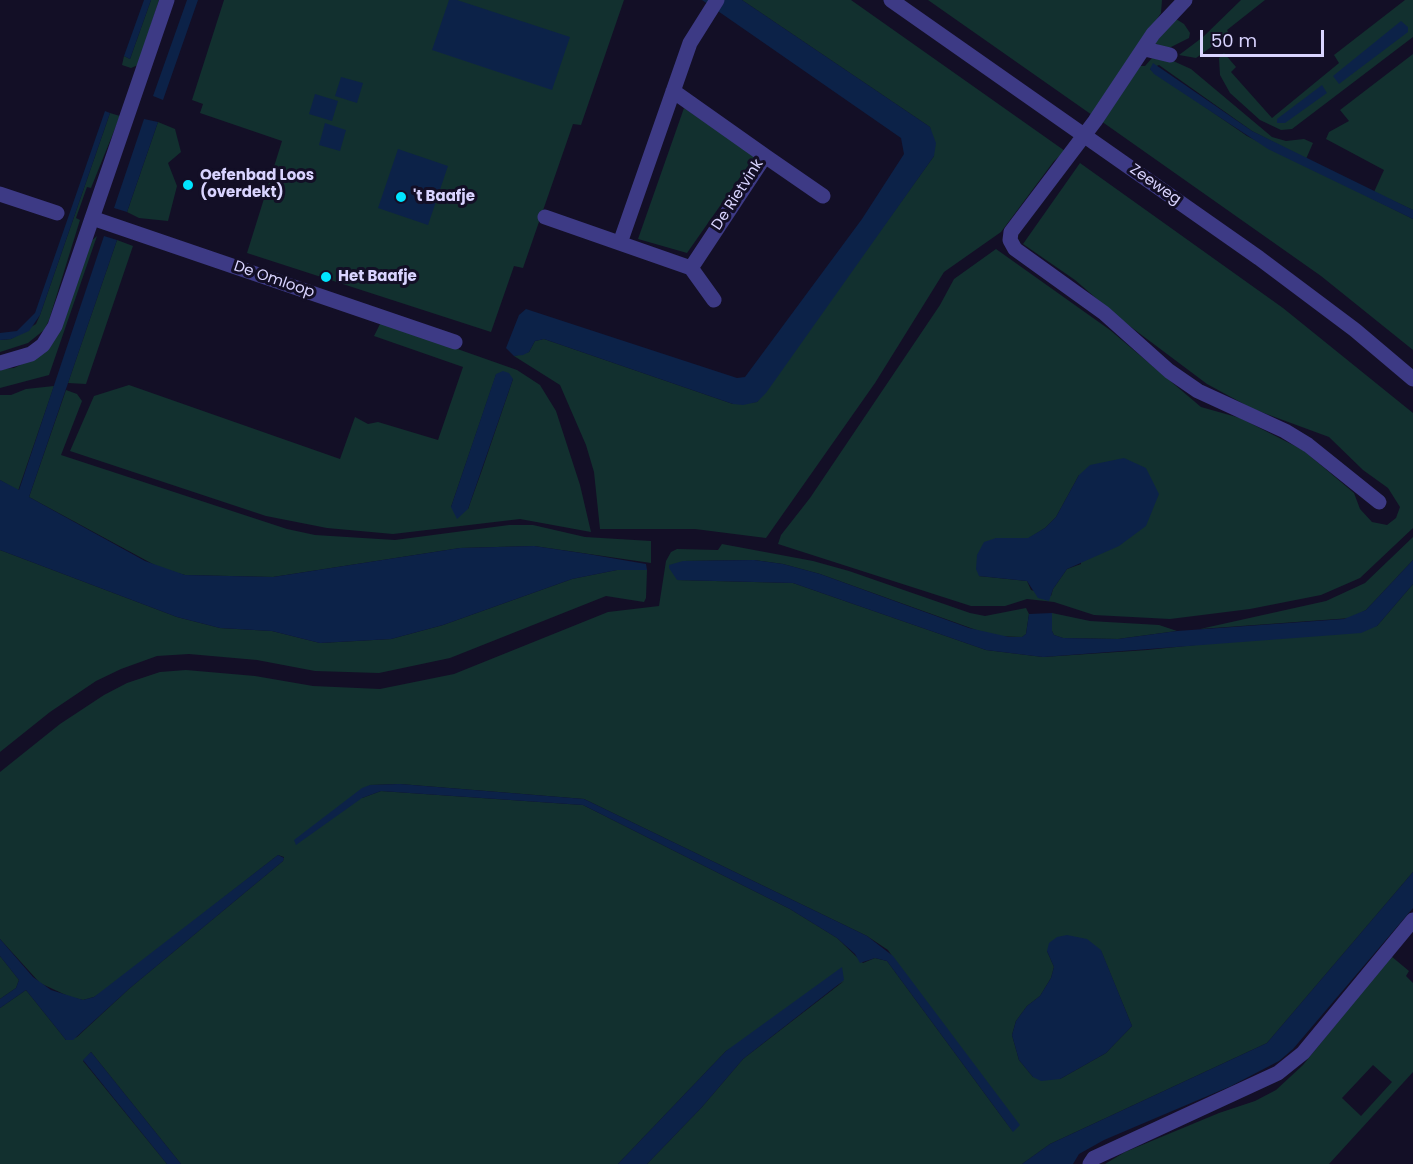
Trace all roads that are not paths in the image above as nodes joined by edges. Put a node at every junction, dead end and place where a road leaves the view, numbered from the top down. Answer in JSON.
{"nodes":[{"id":1,"x":167,"y":0,"type":"edge"},
{"id":2,"x":891,"y":0,"type":"edge"},
{"id":3,"x":1185,"y":0,"type":"edge"},
{"id":4,"x":714,"y":4,"type":"edge"},
{"id":5,"x":1145,"y":49,"type":"junction"},
{"id":6,"x":1170,"y":55,"type":"dead end"},
{"id":7,"x":673,"y":91,"type":"junction"},
{"id":8,"x":1085,"y":136,"type":"junction"},
{"id":9,"x":765,"y":156,"type":"junction"},
{"id":10,"x":0,"y":194,"type":"edge"},
{"id":11,"x":824,"y":196,"type":"dead end"},
{"id":12,"x":57,"y":213,"type":"dead end"},
{"id":13,"x":545,"y":217,"type":"dead end"},
{"id":14,"x":92,"y":218,"type":"junction"},
{"id":15,"x":620,"y":243,"type":"junction"},
{"id":16,"x":691,"y":268,"type":"junction"},
{"id":17,"x":714,"y":300,"type":"dead end"},
{"id":18,"x":455,"y":342,"type":"dead end"},
{"id":19,"x":0,"y":363,"type":"edge"},
{"id":20,"x":1413,"y":379,"type":"edge"},
{"id":21,"x":1379,"y":502,"type":"dead end"},
{"id":22,"x":1413,"y":920,"type":"edge"},
{"id":23,"x":1090,"y":1164,"type":"edge"}],
"edges":[{"from":1,"to":14,"type":"street"},
{"from":2,"to":8,"type":"street","name":"Zeeweg"},
{"from":3,"to":5,"type":"street"},
{"from":4,"to":7,"type":"street"},
{"from":5,"to":6,"type":"street"},
{"from":5,"to":8,"type":"street"},
{"from":7,"to":9,"type":"street","name":"De Rietvink"},
{"from":7,"to":15,"type":"street"},
{"from":8,"to":20,"type":"street","name":"Zeeweg"},
{"from":8,"to":21,"type":"street"},
{"from":9,"to":11,"type":"street"},
{"from":9,"to":16,"type":"street","name":"De Rietvink"},
{"from":10,"to":12,"type":"street"},
{"from":13,"to":15,"type":"street"},
{"from":14,"to":18,"type":"street","name":"De Omloop"},
{"from":14,"to":19,"type":"street"},
{"from":15,"to":16,"type":"street"},
{"from":16,"to":17,"type":"street"},
{"from":22,"to":23,"type":"street"}]}
